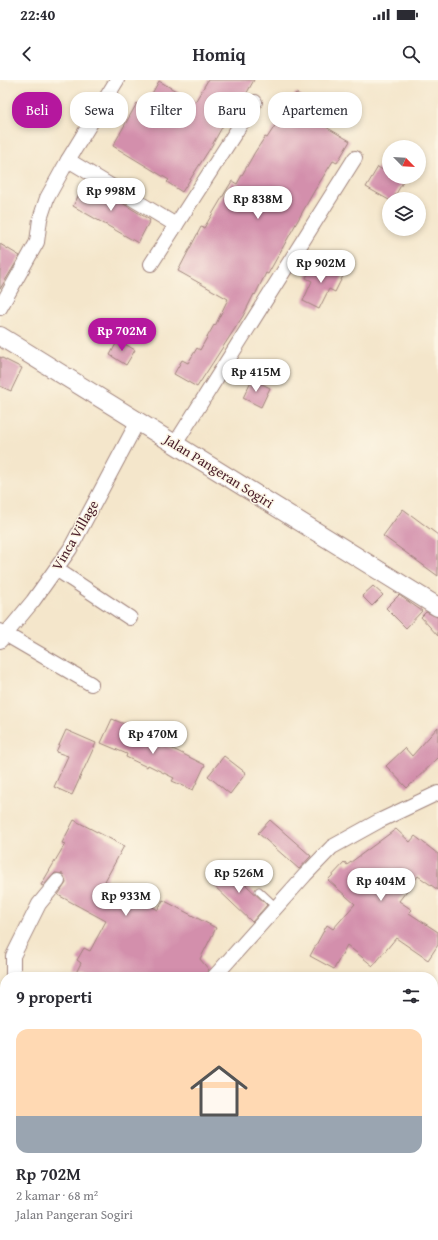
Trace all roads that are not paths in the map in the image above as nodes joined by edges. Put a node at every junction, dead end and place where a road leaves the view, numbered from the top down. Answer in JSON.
{"nodes":[{"id":1,"x":117,"y":80,"type":"edge"},
{"id":2,"x":238,"y":128,"type":"edge"},
{"id":3,"x":355,"y":158,"type":"dead end"},
{"id":4,"x":68,"y":160,"type":"junction"},
{"id":5,"x":176,"y":225,"type":"junction"},
{"id":6,"x":151,"y":264,"type":"dead end"},
{"id":7,"x":0,"y":308,"type":"edge"},
{"id":8,"x":0,"y":336,"type":"edge"},
{"id":9,"x":138,"y":421,"type":"junction"},
{"id":10,"x":175,"y":444,"type":"junction"},
{"id":11,"x":56,"y":569,"type":"junction"},
{"id":12,"x":438,"y":607,"type":"edge"},
{"id":13,"x":130,"y":618,"type":"dead end"},
{"id":14,"x":2,"y":636,"type":"edge"},
{"id":15,"x":90,"y":684,"type":"dead end"},
{"id":16,"x":438,"y":793,"type":"edge"},
{"id":17,"x":58,"y":881,"type":"dead end"},
{"id":18,"x":259,"y":891,"type":"dead end"},
{"id":19,"x":276,"y":907,"type":"junction"},
{"id":20,"x":13,"y":972,"type":"edge"},
{"id":21,"x":218,"y":972,"type":"edge"}],
"edges":[{"from":1,"to":4,"type":"street"},
{"from":2,"to":5,"type":"street"},
{"from":3,"to":10,"type":"street"},
{"from":4,"to":5,"type":"street"},
{"from":4,"to":7,"type":"street"},
{"from":5,"to":6,"type":"street"},
{"from":8,"to":9,"type":"street","name":"Jalan Pangeran Sogiri"},
{"from":9,"to":10,"type":"street","name":"Jalan Pangeran Sogiri"},
{"from":9,"to":11,"type":"street","name":"Vinca Village"},
{"from":10,"to":12,"type":"street","name":"Jalan Pangeran Sogiri"},
{"from":11,"to":13,"type":"street"},
{"from":11,"to":14,"type":"street","name":"Vinca Village"},
{"from":14,"to":15,"type":"street"},
{"from":16,"to":19,"type":"street"},
{"from":17,"to":20,"type":"street"},
{"from":18,"to":19,"type":"lane"},
{"from":19,"to":21,"type":"street"}]}
